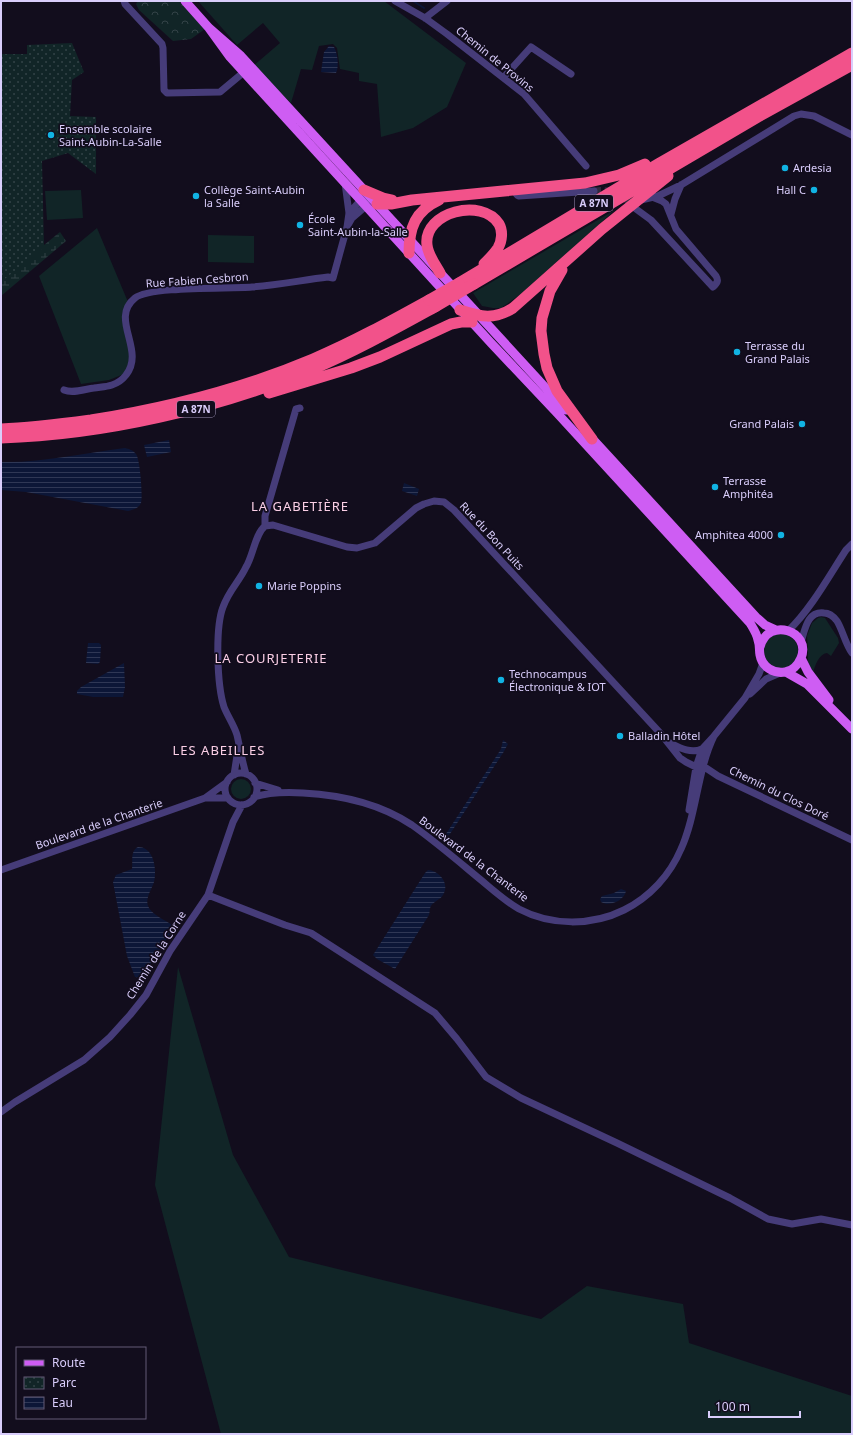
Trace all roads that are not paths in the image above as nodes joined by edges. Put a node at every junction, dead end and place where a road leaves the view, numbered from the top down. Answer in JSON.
{"nodes":[{"id":1,"x":124,"y":1,"type":"edge"},
{"id":2,"x":185,"y":1,"type":"edge"},
{"id":3,"x":395,"y":1,"type":"edge"},
{"id":4,"x":447,"y":1,"type":"edge"},
{"id":5,"x":426,"y":18,"type":"junction"},
{"id":6,"x":209,"y":28,"type":"junction"},
{"id":7,"x":852,"y":53,"type":"edge"},
{"id":8,"x":852,"y":65,"type":"edge"},
{"id":9,"x":244,"y":72,"type":"junction"},
{"id":10,"x":571,"y":74,"type":"dead end"},
{"id":11,"x":504,"y":77,"type":"junction"},
{"id":12,"x":711,"y":134,"type":"junction"},
{"id":13,"x":852,"y":135,"type":"edge"},
{"id":14,"x":688,"y":158,"type":"junction"},
{"id":15,"x":586,"y":166,"type":"dead end"},
{"id":16,"x":345,"y":183,"type":"junction"},
{"id":17,"x":681,"y":185,"type":"junction"},
{"id":18,"x":364,"y":190,"type":"junction"},
{"id":19,"x":514,"y":191,"type":"junction"},
{"id":20,"x":594,"y":191,"type":"tunnel mouth"},
{"id":21,"x":447,"y":197,"type":"junction"},
{"id":22,"x":652,"y":197,"type":"junction"},
{"id":23,"x":412,"y":200,"type":"junction"},
{"id":24,"x":368,"y":204,"type":"junction"},
{"id":25,"x":637,"y":205,"type":"junction"},
{"id":26,"x":349,"y":213,"type":"junction"},
{"id":27,"x":671,"y":214,"type":"junction"},
{"id":28,"x":347,"y":227,"type":"junction"},
{"id":29,"x":409,"y":239,"type":"junction"},
{"id":30,"x":408,"y":253,"type":"junction"},
{"id":31,"x":569,"y":258,"type":"junction"},
{"id":32,"x":440,"y":273,"type":"junction"},
{"id":33,"x":473,"y":278,"type":"junction"},
{"id":34,"x":432,"y":303,"type":"junction"},
{"id":35,"x":460,"y":310,"type":"joint"},
{"id":36,"x":476,"y":319,"type":"junction"},
{"id":37,"x":64,"y":390,"type":"dead end"},
{"id":38,"x":235,"y":398,"type":"junction"},
{"id":39,"x":300,"y":408,"type":"dead end"},
{"id":40,"x":1,"y":429,"type":"edge"},
{"id":41,"x":1,"y":438,"type":"edge"},
{"id":42,"x":592,"y":439,"type":"junction"},
{"id":43,"x":664,"y":523,"type":"junction"},
{"id":44,"x":265,"y":526,"type":"junction"},
{"id":45,"x":852,"y":544,"type":"edge"},
{"id":46,"x":776,"y":630,"type":"junction"},
{"id":47,"x":788,"y":631,"type":"junction"},
{"id":48,"x":801,"y":642,"type":"junction"},
{"id":49,"x":760,"y":647,"type":"junction"},
{"id":50,"x":852,"y":653,"type":"edge"},
{"id":51,"x":801,"y":658,"type":"junction"},
{"id":52,"x":763,"y":663,"type":"junction"},
{"id":53,"x":783,"y":672,"type":"junction"},
{"id":54,"x":745,"y":698,"type":"junction"},
{"id":55,"x":841,"y":717,"type":"junction"},
{"id":56,"x":852,"y":729,"type":"edge"},
{"id":57,"x":714,"y":736,"type":"junction"},
{"id":58,"x":669,"y":743,"type":"junction"},
{"id":59,"x":239,"y":746,"type":"junction"},
{"id":60,"x":702,"y":749,"type":"junction"},
{"id":61,"x":696,"y":767,"type":"junction"},
{"id":62,"x":703,"y":768,"type":"junction"},
{"id":63,"x":246,"y":774,"type":"junction"},
{"id":64,"x":234,"y":775,"type":"junction"},
{"id":65,"x":227,"y":782,"type":"junction"},
{"id":66,"x":255,"y":782,"type":"junction"},
{"id":67,"x":286,"y":792,"type":"junction"},
{"id":68,"x":254,"y":797,"type":"junction"},
{"id":69,"x":205,"y":798,"type":"junction"},
{"id":70,"x":231,"y":801,"type":"junction"},
{"id":71,"x":242,"y":805,"type":"junction"},
{"id":72,"x":233,"y":822,"type":"junction"},
{"id":73,"x":685,"y":836,"type":"junction"},
{"id":74,"x":852,"y":840,"type":"edge"},
{"id":75,"x":1,"y":870,"type":"edge"},
{"id":76,"x":208,"y":895,"type":"junction"},
{"id":77,"x":1,"y":1112,"type":"edge"},
{"id":78,"x":852,"y":1225,"type":"edge"}],
"edges":[{"from":1,"to":9,"type":"street"},
{"from":2,"to":6,"type":"main road"},
{"from":3,"to":5,"type":"street","name":"Chemin de Provins"},
{"from":4,"to":5,"type":"street"},
{"from":5,"to":11,"type":"street","name":"Chemin de Provins"},
{"from":6,"to":9,"type":"main road"},
{"from":6,"to":18,"type":"main road"},
{"from":7,"to":12,"type":"highway","number":"A 87N"},
{"from":8,"to":14,"type":"highway","number":"A 87N"},
{"from":9,"to":16,"type":"main road"},
{"from":10,"to":11,"type":"street"},
{"from":11,"to":15,"type":"street","name":"Chemin de Provins"},
{"from":12,"to":19,"type":"highway"},
{"from":12,"to":33,"type":"highway","number":"A 87N"},
{"from":13,"to":17,"type":"street"},
{"from":14,"to":25,"type":"highway"},
{"from":14,"to":33,"type":"highway","number":"A 87N"},
{"from":16,"to":24,"type":"main road"},
{"from":16,"to":26,"type":"street"},
{"from":17,"to":22,"type":"street"},
{"from":17,"to":27,"type":"street"},
{"from":18,"to":23,"type":"highway"},
{"from":18,"to":24,"type":"main road"},
{"from":19,"to":20,"type":"street"},
{"from":19,"to":21,"type":"highway"},
{"from":21,"to":23,"type":"highway"},
{"from":21,"to":29,"type":"highway"},
{"from":22,"to":25,"type":"street"},
{"from":22,"to":27,"type":"street"},
{"from":23,"to":24,"type":"highway"},
{"from":24,"to":26,"type":"street"},
{"from":24,"to":28,"type":"street"},
{"from":24,"to":29,"type":"main road"},
{"from":24,"to":30,"type":"main road"},
{"from":25,"to":27,"type":"street"},
{"from":25,"to":31,"type":"highway"},
{"from":26,"to":28,"type":"street"},
{"from":28,"to":37,"type":"street","name":"Rue Fabien Cesbron"},
{"from":29,"to":30,"type":"highway"},
{"from":29,"to":32,"type":"main road"},
{"from":30,"to":35,"type":"main road"},
{"from":31,"to":36,"type":"highway"},
{"from":31,"to":42,"type":"highway"},
{"from":32,"to":33,"type":"highway"},
{"from":32,"to":36,"type":"main road"},
{"from":33,"to":34,"type":"highway","number":"A 87N","bridge":true},
{"from":34,"to":38,"type":"highway","number":"A 87N"},
{"from":34,"to":40,"type":"highway","number":"A 87N"},
{"from":35,"to":36,"type":"highway"},
{"from":36,"to":38,"type":"highway"},
{"from":36,"to":42,"type":"main road"},
{"from":36,"to":43,"type":"main road"},
{"from":38,"to":41,"type":"highway","number":"A 87N"},
{"from":39,"to":44,"type":"street"},
{"from":42,"to":43,"type":"main road"},
{"from":43,"to":46,"type":"main road"},
{"from":43,"to":49,"type":"main road"},
{"from":44,"to":58,"type":"street","name":"Rue du Bon Puits"},
{"from":44,"to":59,"type":"street"},
{"from":45,"to":47,"type":"street"},
{"from":46,"to":47,"type":"main road"},
{"from":46,"to":49,"type":"main road"},
{"from":47,"to":48,"type":"main road"},
{"from":48,"to":50,"type":"street"},
{"from":48,"to":51,"type":"main road"},
{"from":49,"to":52,"type":"main road"},
{"from":51,"to":53,"type":"main road"},
{"from":51,"to":55,"type":"main road"},
{"from":52,"to":53,"type":"main road"},
{"from":52,"to":54,"type":"street"},
{"from":53,"to":54,"type":"street"},
{"from":53,"to":55,"type":"main road"},
{"from":54,"to":57,"type":"street","name":"Boulevard de la Chanterie"},
{"from":55,"to":56,"type":"main road"},
{"from":57,"to":60,"type":"street","name":"Boulevard de la Chanterie"},
{"from":57,"to":62,"type":"street","name":"Boulevard de la Chanterie"},
{"from":58,"to":60,"type":"street"},
{"from":58,"to":61,"type":"street","name":"Rue du Bon Puits"},
{"from":59,"to":63,"type":"street"},
{"from":59,"to":64,"type":"street"},
{"from":60,"to":61,"type":"street","name":"Boulevard de la Chanterie"},
{"from":61,"to":62,"type":"street","name":"Chemin du Clos Doré"},
{"from":61,"to":73,"type":"street","name":"Boulevard de la Chanterie"},
{"from":62,"to":73,"type":"street","name":"Boulevard de la Chanterie"},
{"from":62,"to":74,"type":"street","name":"Chemin du Clos Doré"},
{"from":63,"to":64,"type":"street"},
{"from":63,"to":66,"type":"street"},
{"from":64,"to":65,"type":"street"},
{"from":65,"to":69,"type":"street","name":"Boulevard de la Chanterie"},
{"from":65,"to":70,"type":"street"},
{"from":66,"to":67,"type":"street","name":"Boulevard de la Chanterie"},
{"from":66,"to":68,"type":"street"},
{"from":67,"to":68,"type":"street","name":"Boulevard de la Chanterie"},
{"from":67,"to":73,"type":"street","name":"Boulevard de la Chanterie"},
{"from":68,"to":71,"type":"street"},
{"from":69,"to":70,"type":"street","name":"Boulevard de la Chanterie"},
{"from":69,"to":75,"type":"street","name":"Boulevard de la Chanterie"},
{"from":70,"to":71,"type":"street"},
{"from":70,"to":72,"type":"street","name":"Chemin de la Corne"},
{"from":71,"to":72,"type":"street","name":"Chemin de la Corne"},
{"from":72,"to":76,"type":"street","name":"Chemin de la Corne"},
{"from":76,"to":77,"type":"street","name":"Chemin de la Corne"},
{"from":76,"to":78,"type":"street"}]}
